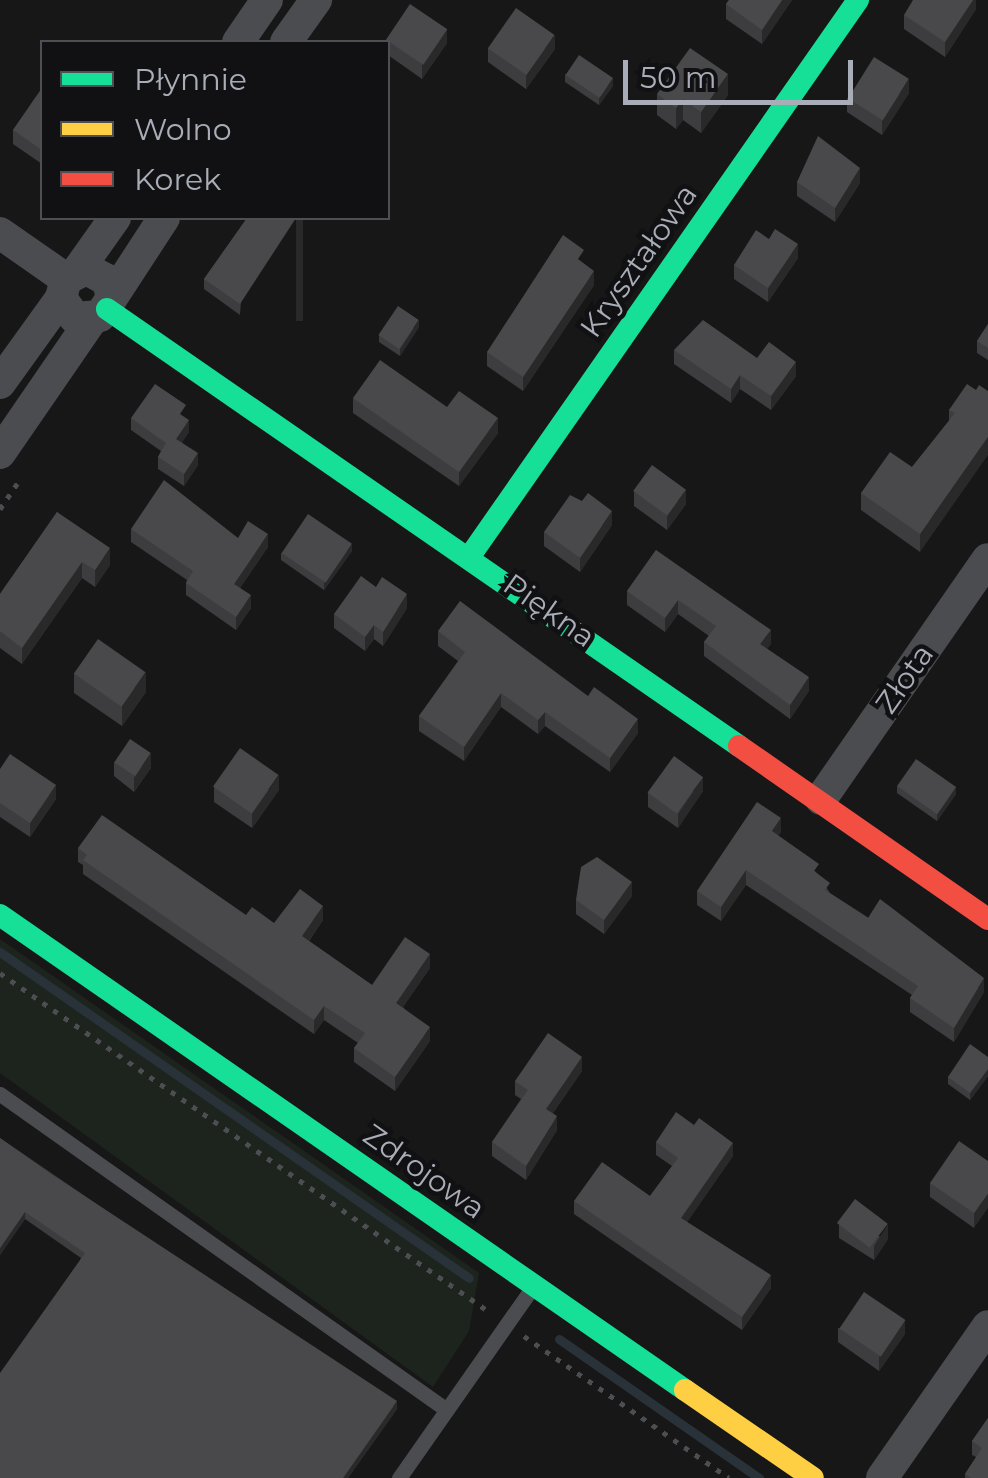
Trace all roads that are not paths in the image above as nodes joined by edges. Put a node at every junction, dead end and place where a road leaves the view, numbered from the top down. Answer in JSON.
{"nodes":[{"id":1,"x":267,"y":0,"type":"edge"},
{"id":2,"x":316,"y":0,"type":"edge"},
{"id":3,"x":858,"y":0,"type":"edge"},
{"id":4,"x":239,"y":40,"type":"edge"},
{"id":5,"x":287,"y":40,"type":"edge"},
{"id":6,"x":114,"y":220,"type":"edge"},
{"id":7,"x":163,"y":220,"type":"edge"},
{"id":8,"x":0,"y":233,"type":"edge"},
{"id":9,"x":68,"y":282,"type":"junction"},
{"id":10,"x":104,"y":308,"type":"junction"},
{"id":11,"x":0,"y":383,"type":"edge"},
{"id":12,"x":0,"y":453,"type":"edge"},
{"id":13,"x":470,"y":556,"type":"junction"},
{"id":14,"x":988,"y":558,"type":"edge"},
{"id":15,"x":821,"y":799,"type":"junction"},
{"id":16,"x":0,"y":915,"type":"edge"},
{"id":17,"x":988,"y":919,"type":"edge"},
{"id":18,"x":0,"y":1094,"type":"edge"},
{"id":19,"x":534,"y":1285,"type":"junction"},
{"id":20,"x":988,"y":1326,"type":"edge"},
{"id":21,"x":447,"y":1410,"type":"junction"},
{"id":22,"x":400,"y":1478,"type":"edge"},
{"id":23,"x":813,"y":1478,"type":"edge"},
{"id":24,"x":882,"y":1478,"type":"edge"}],
"edges":[{"from":1,"to":4,"type":"street"},
{"from":2,"to":5,"type":"street"},
{"from":3,"to":13,"type":"street","name":"Kryształowa"},
{"from":6,"to":9,"type":"street"},
{"from":7,"to":10,"type":"street"},
{"from":8,"to":9,"type":"street"},
{"from":9,"to":10,"type":"street"},
{"from":9,"to":10,"type":"street"},
{"from":9,"to":11,"type":"street"},
{"from":10,"to":12,"type":"street"},
{"from":10,"to":13,"type":"street","name":"Piękna"},
{"from":13,"to":15,"type":"street","name":"Piękna"},
{"from":14,"to":15,"type":"street","name":"Złota"},
{"from":15,"to":17,"type":"street","name":"Piękna"},
{"from":16,"to":19,"type":"street","name":"Zdrojowa"},
{"from":18,"to":21,"type":"lane"},
{"from":19,"to":21,"type":"lane"},
{"from":19,"to":23,"type":"street","name":"Zdrojowa"},
{"from":20,"to":24,"type":"street"},
{"from":21,"to":22,"type":"lane"}]}
